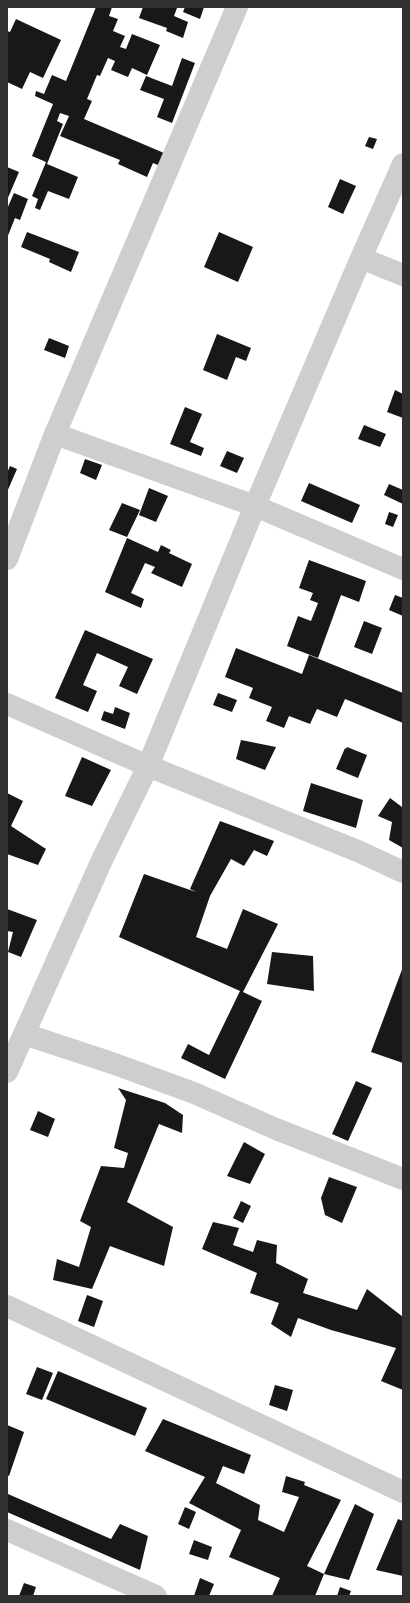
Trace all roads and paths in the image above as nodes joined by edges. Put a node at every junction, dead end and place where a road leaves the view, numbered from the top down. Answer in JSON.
{"nodes":[{"id":1,"x":237,"y":7,"type":"edge"},
{"id":2,"x":403,"y":164,"type":"edge"},
{"id":3,"x":361,"y":258,"type":"junction"},
{"id":4,"x":403,"y":275,"type":"edge"},
{"id":5,"x":55,"y":434,"type":"junction"},
{"id":6,"x":255,"y":506,"type":"junction"},
{"id":7,"x":7,"y":559,"type":"edge"},
{"id":8,"x":403,"y":569,"type":"edge"},
{"id":9,"x":7,"y":704,"type":"edge"},
{"id":10,"x":148,"y":766,"type":"junction"},
{"id":11,"x":403,"y":872,"type":"edge"},
{"id":12,"x":24,"y":1034,"type":"junction"},
{"id":13,"x":7,"y":1072,"type":"edge"},
{"id":14,"x":403,"y":1179,"type":"edge"},
{"id":15,"x":7,"y":1306,"type":"edge"},
{"id":16,"x":403,"y":1492,"type":"edge"},
{"id":17,"x":7,"y":1530,"type":"edge"},
{"id":18,"x":156,"y":1596,"type":"edge"}],
"edges":[{"from":1,"to":5,"type":"street"},
{"from":2,"to":3,"type":"street"},
{"from":3,"to":4,"type":"street"},
{"from":3,"to":6,"type":"street"},
{"from":5,"to":6,"type":"street"},
{"from":5,"to":7,"type":"street"},
{"from":6,"to":8,"type":"street"},
{"from":6,"to":10,"type":"street"},
{"from":9,"to":10,"type":"street"},
{"from":10,"to":11,"type":"street"},
{"from":10,"to":12,"type":"street"},
{"from":12,"to":13,"type":"street"},
{"from":12,"to":14,"type":"street"},
{"from":15,"to":16,"type":"street"},
{"from":17,"to":18,"type":"street"}]}
